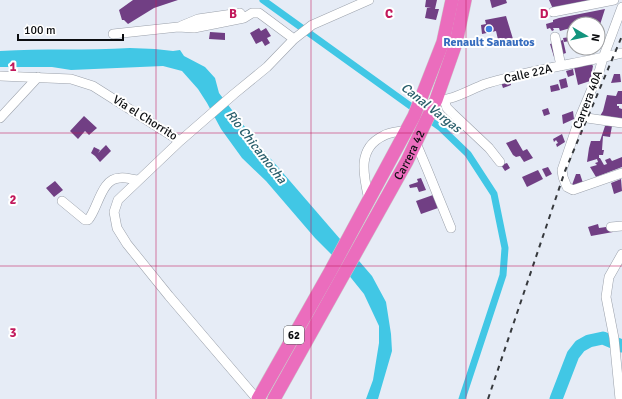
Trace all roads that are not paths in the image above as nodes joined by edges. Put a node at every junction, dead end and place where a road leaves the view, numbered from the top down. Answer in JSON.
{"nodes":[{"id":1,"x":369,"y":0,"type":"edge"},
{"id":2,"x":452,"y":0,"type":"edge"},
{"id":3,"x":465,"y":0,"type":"edge"},
{"id":4,"x":614,"y":0,"type":"edge"},
{"id":5,"x":622,"y":7,"type":"edge"},
{"id":6,"x":553,"y":12,"type":"dead end"},
{"id":7,"x":112,"y":34,"type":"dead end"},
{"id":8,"x":297,"y":36,"type":"junction"},
{"id":9,"x":555,"y":37,"type":"dead end"},
{"id":10,"x":622,"y":53,"type":"edge"},
{"id":11,"x":603,"y":58,"type":"junction"},
{"id":12,"x":561,"y":66,"type":"junction"},
{"id":13,"x":0,"y":76,"type":"edge"},
{"id":14,"x":38,"y":77,"type":"junction"},
{"id":15,"x":437,"y":103,"type":"junction"},
{"id":16,"x":580,"y":117,"type":"junction"},
{"id":17,"x":0,"y":118,"type":"edge"},
{"id":18,"x":622,"y":123,"type":"edge"},
{"id":19,"x":407,"y":130,"type":"junction"},
{"id":20,"x":180,"y":142,"type":"junction"},
{"id":21,"x":416,"y":143,"type":"junction"},
{"id":22,"x":500,"y":162,"type":"dead end"},
{"id":23,"x":622,"y":173,"type":"edge"},
{"id":24,"x":139,"y":180,"type":"junction"},
{"id":25,"x":369,"y":200,"type":"junction"},
{"id":26,"x":62,"y":202,"type":"dead end"},
{"id":27,"x":622,"y":226,"type":"edge"},
{"id":28,"x":450,"y":228,"type":"dead end"},
{"id":29,"x":611,"y":228,"type":"dead end"},
{"id":30,"x":622,"y":254,"type":"edge"},
{"id":31,"x":617,"y":335,"type":"edge"},
{"id":32,"x":258,"y":399,"type":"edge"},
{"id":33,"x":274,"y":399,"type":"edge"},
{"id":34,"x":620,"y":399,"type":"edge"}],
"edges":[{"from":1,"to":8,"type":"street","name":"Vía el Chorrito"},
{"from":2,"to":19,"type":"highway","name":"Carrera 42","number":"62"},
{"from":3,"to":15,"type":"highway","name":"Carrera 42","number":"62"},
{"from":4,"to":6,"type":"street"},
{"from":5,"to":11,"type":"street","name":"Carrera 40A"},
{"from":7,"to":8,"type":"street"},
{"from":8,"to":20,"type":"street","name":"Vía el Chorrito"},
{"from":9,"to":12,"type":"street"},
{"from":10,"to":11,"type":"street","name":"Calle 22A"},
{"from":11,"to":12,"type":"street","name":"Calle 22A"},
{"from":11,"to":16,"type":"street","name":"Carrera 40A"},
{"from":12,"to":15,"type":"street","name":"Calle 22A"},
{"from":13,"to":14,"type":"street","name":"Vía el Chorrito"},
{"from":14,"to":17,"type":"street"},
{"from":14,"to":20,"type":"street","name":"Vía el Chorrito"},
{"from":15,"to":21,"type":"highway","name":"Carrera 42","number":"62"},
{"from":15,"to":22,"type":"street"},
{"from":16,"to":18,"type":"street"},
{"from":16,"to":23,"type":"street","name":"Carrera 40A"},
{"from":19,"to":25,"type":"highway","name":"Carrera 42","number":"62"},
{"from":19,"to":25,"type":"street"},
{"from":20,"to":24,"type":"street"},
{"from":21,"to":28,"type":"street"},
{"from":21,"to":33,"type":"highway","name":"Carrera 42","number":"62"},
{"from":24,"to":26,"type":"street"},
{"from":24,"to":32,"type":"street"},
{"from":25,"to":32,"type":"highway","name":"Carrera 42","number":"62"},
{"from":27,"to":29,"type":"street"},
{"from":30,"to":31,"type":"street"},
{"from":31,"to":34,"type":"street"}]}
